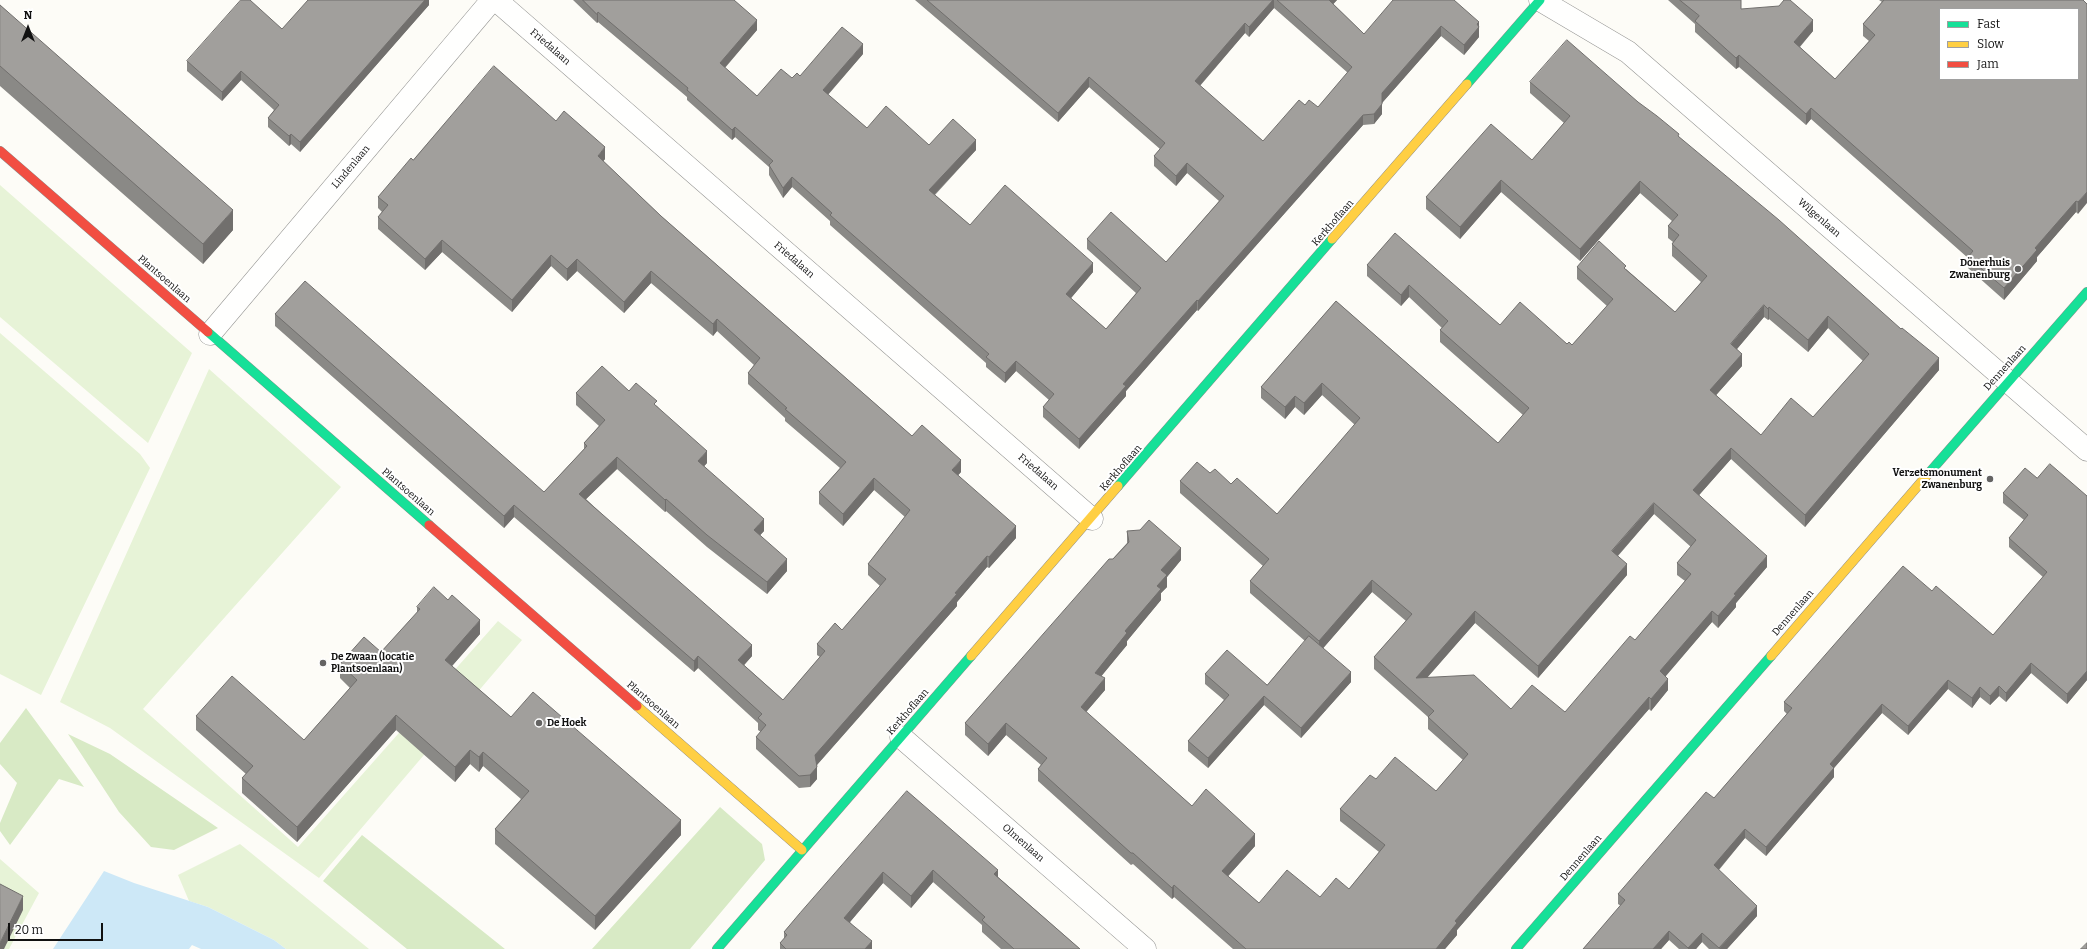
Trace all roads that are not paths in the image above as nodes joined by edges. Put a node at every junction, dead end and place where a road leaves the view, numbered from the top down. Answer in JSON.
{"nodes":[{"id":1,"x":492,"y":0,"type":"edge"},
{"id":2,"x":496,"y":0,"type":"edge"},
{"id":3,"x":1540,"y":0,"type":"edge"},
{"id":4,"x":0,"y":151,"type":"edge"},
{"id":5,"x":2087,"y":292,"type":"edge"},
{"id":6,"x":210,"y":334,"type":"junction"},
{"id":7,"x":2008,"y":381,"type":"junction"},
{"id":8,"x":2087,"y":450,"type":"edge"},
{"id":9,"x":1092,"y":519,"type":"junction"},
{"id":10,"x":901,"y":737,"type":"junction"},
{"id":11,"x":802,"y":850,"type":"junction"},
{"id":12,"x":717,"y":949,"type":"edge"},
{"id":13,"x":1145,"y":949,"type":"edge"},
{"id":14,"x":1516,"y":949,"type":"edge"}],
"edges":[{"from":1,"to":6,"type":"street","name":"Lindenlaan"},
{"from":2,"to":9,"type":"street","name":"Friedalaan"},
{"from":3,"to":7,"type":"street","name":"Wilgenlaan"},
{"from":3,"to":9,"type":"street","name":"Kerkhoflaan"},
{"from":4,"to":6,"type":"street","name":"Plantsoenlaan"},
{"from":5,"to":7,"type":"street","name":"Dennenlaan"},
{"from":6,"to":11,"type":"street","name":"Plantsoenlaan"},
{"from":7,"to":8,"type":"street","name":"Wilgenlaan"},
{"from":7,"to":14,"type":"street","name":"Dennenlaan"},
{"from":9,"to":10,"type":"street","name":"Kerkhoflaan"},
{"from":10,"to":11,"type":"street","name":"Kerkhoflaan"},
{"from":10,"to":13,"type":"street","name":"Olmenlaan"},
{"from":11,"to":12,"type":"street","name":"Kerkhoflaan"}]}
